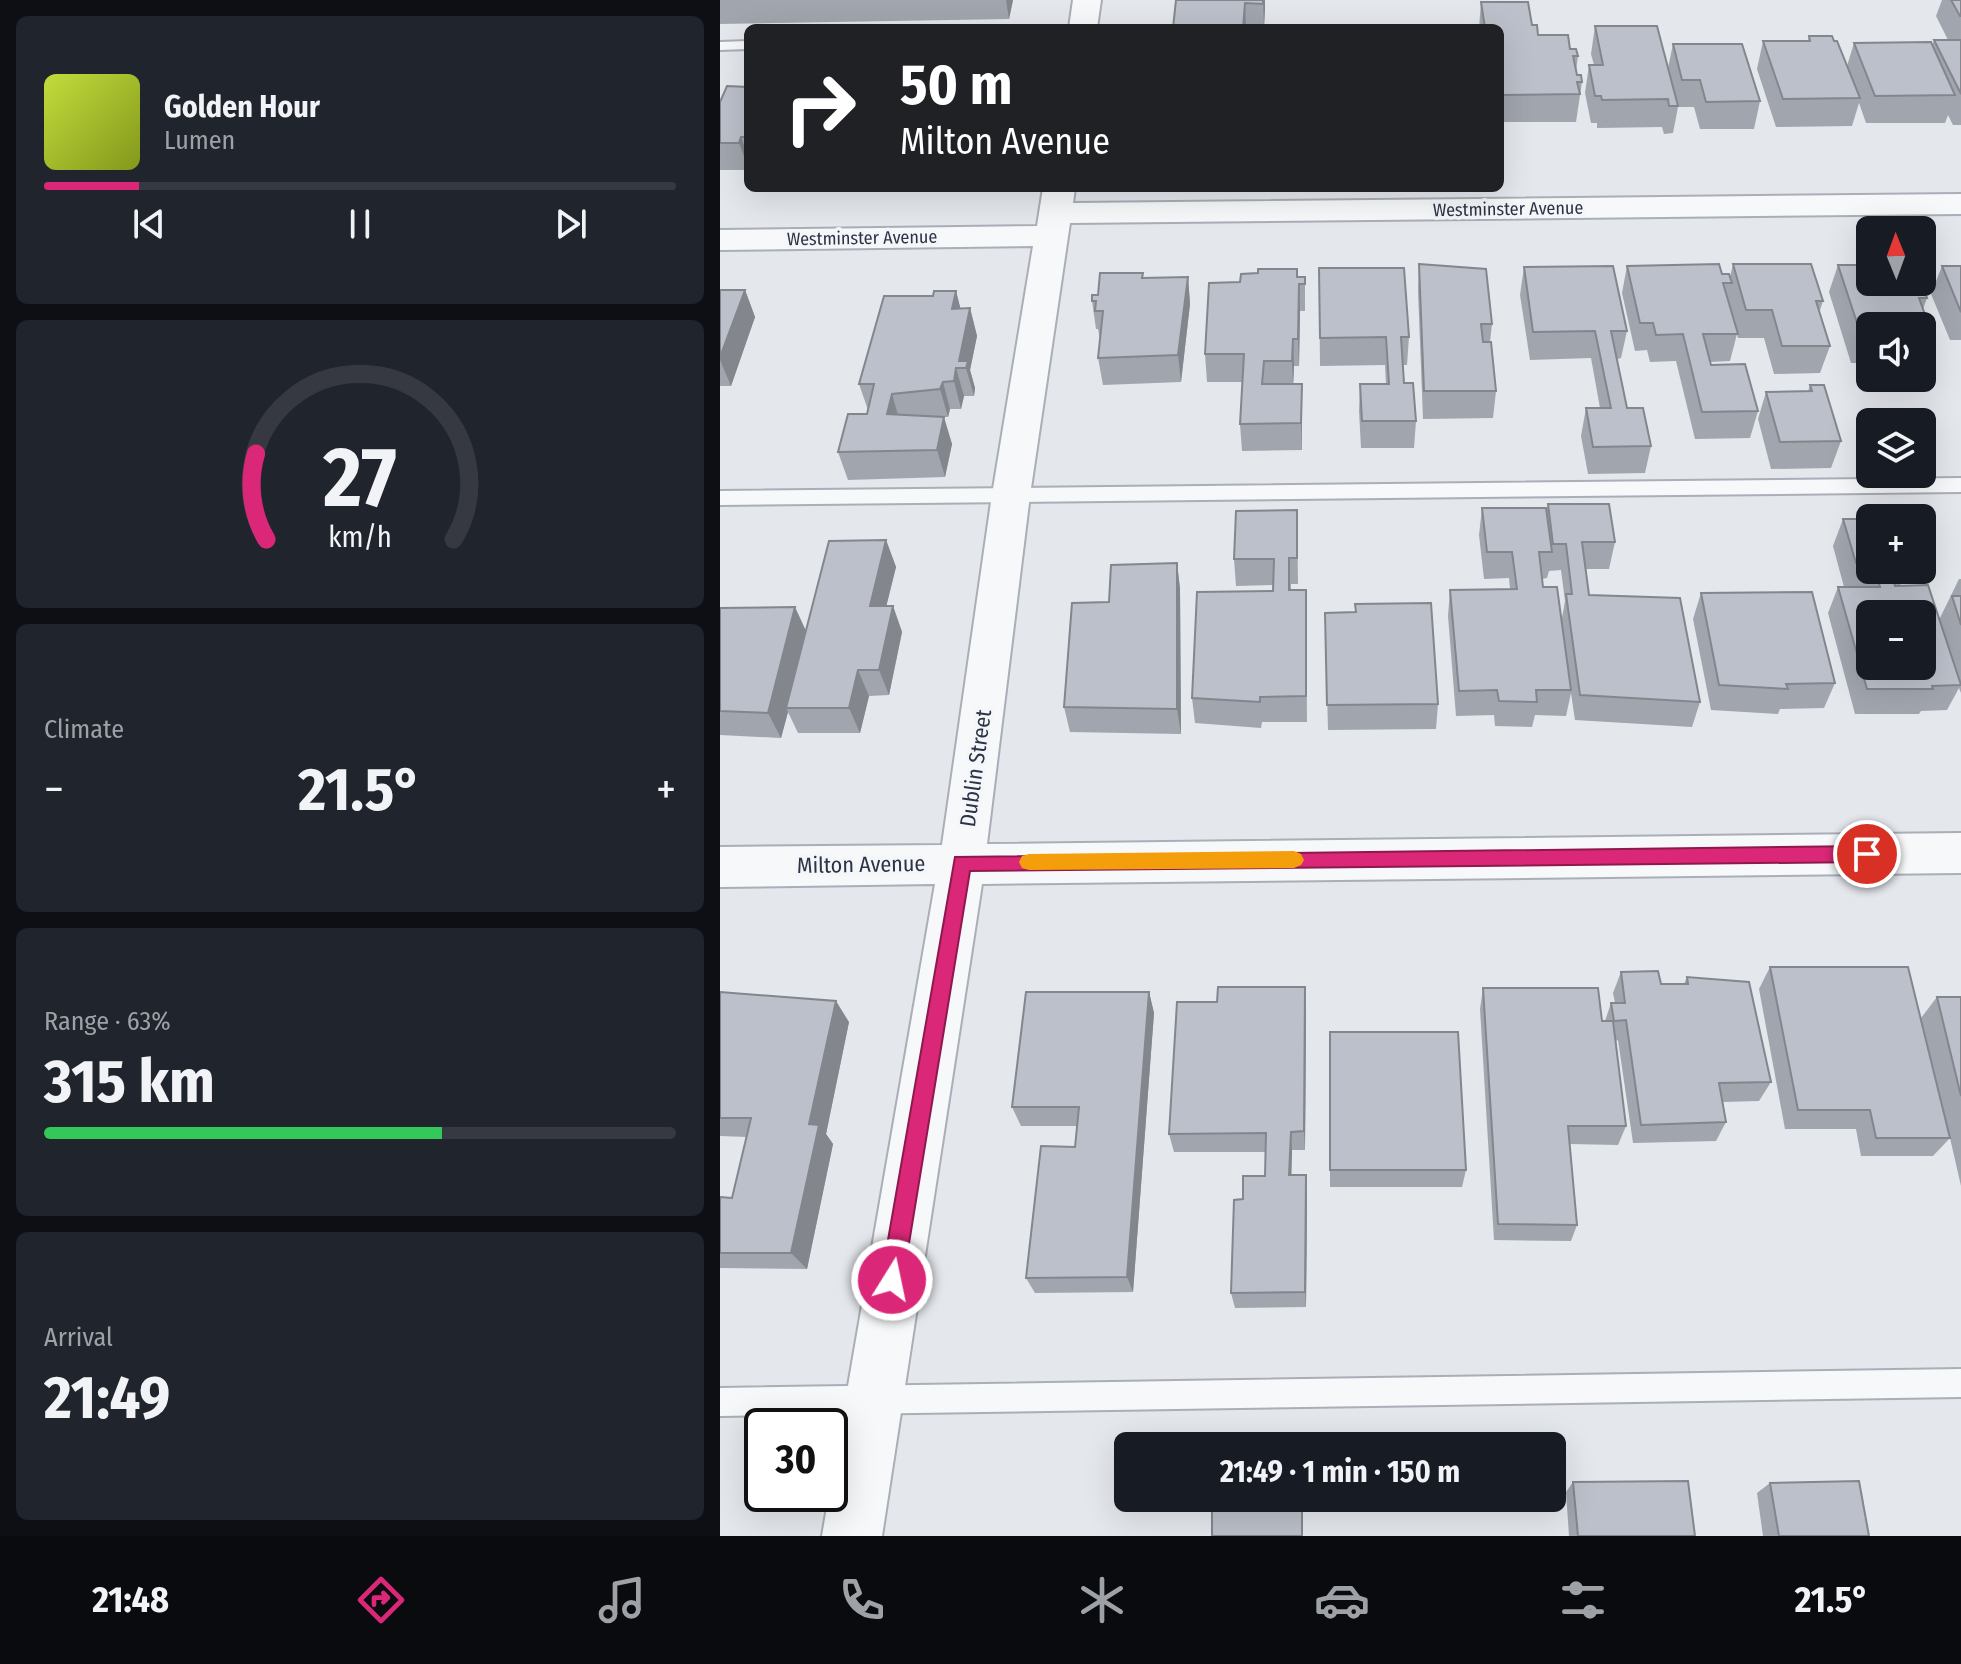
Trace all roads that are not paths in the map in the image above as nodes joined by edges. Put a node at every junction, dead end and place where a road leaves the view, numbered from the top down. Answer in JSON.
{"nodes":[{"id":1,"x":1087,"y":0,"type":"edge"},
{"id":2,"x":1084,"y":24,"type":"edge"},
{"id":3,"x":744,"y":45,"type":"edge"},
{"id":4,"x":720,"y":46,"type":"edge"},
{"id":5,"x":1961,"y":204,"type":"edge"},
{"id":6,"x":1055,"y":212,"type":"edge"},
{"id":7,"x":720,"y":240,"type":"edge"},
{"id":8,"x":1961,"y":485,"type":"edge"},
{"id":9,"x":1011,"y":495,"type":"junction"},
{"id":10,"x":720,"y":498,"type":"edge"},
{"id":11,"x":1961,"y":853,"type":"edge"},
{"id":12,"x":962,"y":863,"type":"junction"},
{"id":13,"x":720,"y":867,"type":"edge"},
{"id":14,"x":1961,"y":1383,"type":"edge"},
{"id":15,"x":872,"y":1399,"type":"junction"},
{"id":16,"x":720,"y":1402,"type":"edge"},
{"id":17,"x":852,"y":1536,"type":"edge"}],
"edges":[{"from":1,"to":2,"type":"street"},
{"from":3,"to":4,"type":"lane"},
{"from":5,"to":6,"type":"street","name":"Westminster Avenue"},
{"from":6,"to":7,"type":"street","name":"Westminster Avenue"},
{"from":6,"to":9,"type":"street","name":"Dublin Street"},
{"from":8,"to":9,"type":"lane"},
{"from":9,"to":10,"type":"lane"},
{"from":9,"to":12,"type":"street","name":"Dublin Street"},
{"from":11,"to":12,"type":"street","name":"Milton Avenue"},
{"from":12,"to":13,"type":"street","name":"Milton Avenue"},
{"from":12,"to":15,"type":"street","name":"Dublin Street"},
{"from":14,"to":15,"type":"lane"},
{"from":15,"to":16,"type":"lane"},
{"from":15,"to":17,"type":"street","name":"Dublin Street"}]}
